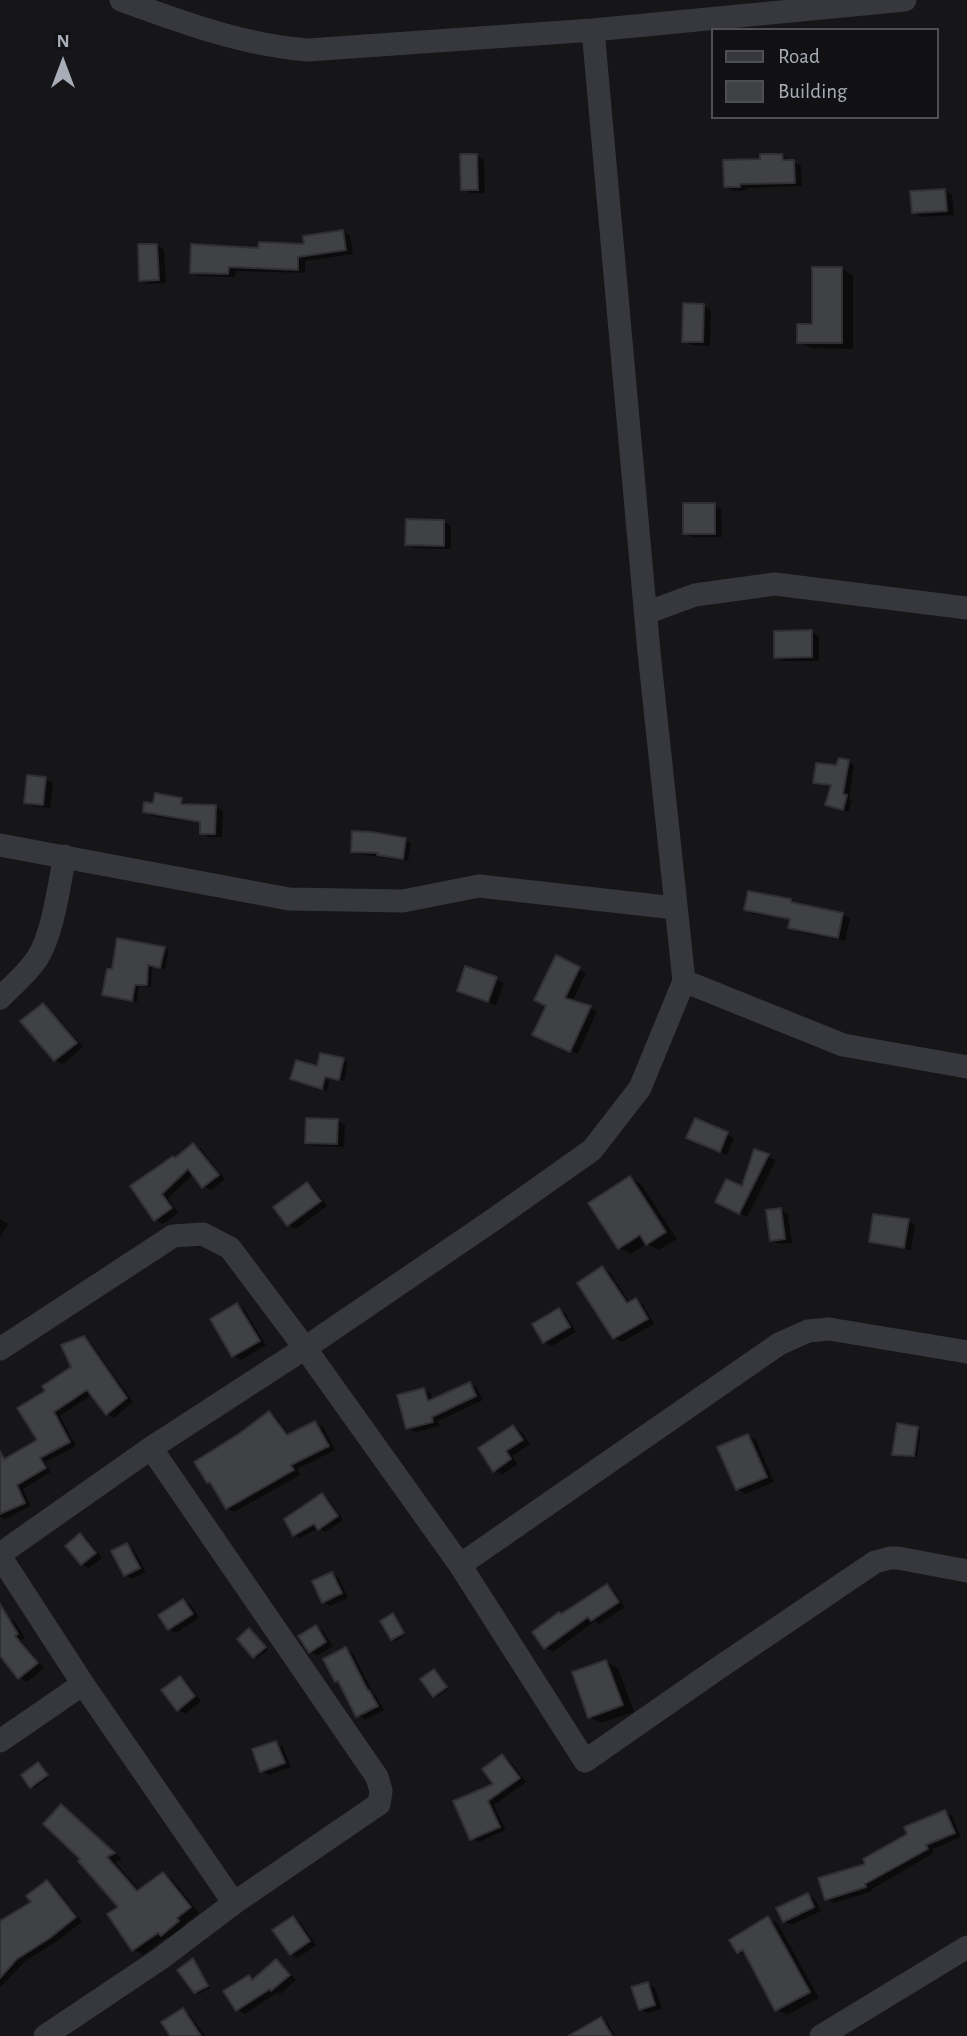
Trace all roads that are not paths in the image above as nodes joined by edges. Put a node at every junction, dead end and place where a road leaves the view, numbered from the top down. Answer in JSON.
{"nodes":[{"id":1,"x":121,"y":0,"type":"edge"},
{"id":2,"x":905,"y":0,"type":"edge"},
{"id":3,"x":593,"y":30,"type":"junction"},
{"id":4,"x":967,"y":608,"type":"edge"},
{"id":5,"x":646,"y":613,"type":"junction"},
{"id":6,"x":0,"y":845,"type":"edge"},
{"id":7,"x":65,"y":856,"type":"junction"},
{"id":8,"x":675,"y":908,"type":"junction"},
{"id":9,"x":684,"y":981,"type":"junction"},
{"id":10,"x":0,"y":998,"type":"edge"},
{"id":11,"x":967,"y":1067,"type":"edge"},
{"id":12,"x":304,"y":1348,"type":"junction"},
{"id":13,"x":0,"y":1349,"type":"edge"},
{"id":14,"x":967,"y":1352,"type":"edge"},
{"id":15,"x":150,"y":1448,"type":"junction"},
{"id":16,"x":0,"y":1555,"type":"edge"},
{"id":17,"x":460,"y":1565,"type":"junction"},
{"id":18,"x":967,"y":1571,"type":"edge"},
{"id":19,"x":83,"y":1684,"type":"junction"},
{"id":20,"x":0,"y":1741,"type":"edge"},
{"id":21,"x":234,"y":1903,"type":"junction"},
{"id":22,"x":967,"y":1947,"type":"edge"},
{"id":23,"x":45,"y":2036,"type":"edge"},
{"id":24,"x":821,"y":2036,"type":"edge"}],
"edges":[{"from":1,"to":3,"type":"street"},
{"from":2,"to":3,"type":"street"},
{"from":3,"to":5,"type":"street"},
{"from":4,"to":5,"type":"street"},
{"from":5,"to":8,"type":"street"},
{"from":6,"to":7,"type":"street"},
{"from":7,"to":8,"type":"street"},
{"from":7,"to":10,"type":"street"},
{"from":8,"to":9,"type":"street"},
{"from":9,"to":11,"type":"street"},
{"from":9,"to":12,"type":"street"},
{"from":12,"to":13,"type":"street"},
{"from":12,"to":15,"type":"street"},
{"from":12,"to":17,"type":"street"},
{"from":14,"to":17,"type":"street"},
{"from":15,"to":16,"type":"street"},
{"from":15,"to":21,"type":"street"},
{"from":16,"to":19,"type":"street"},
{"from":17,"to":18,"type":"street"},
{"from":19,"to":20,"type":"street"},
{"from":19,"to":21,"type":"street"},
{"from":21,"to":23,"type":"street"},
{"from":22,"to":24,"type":"street"}]}
